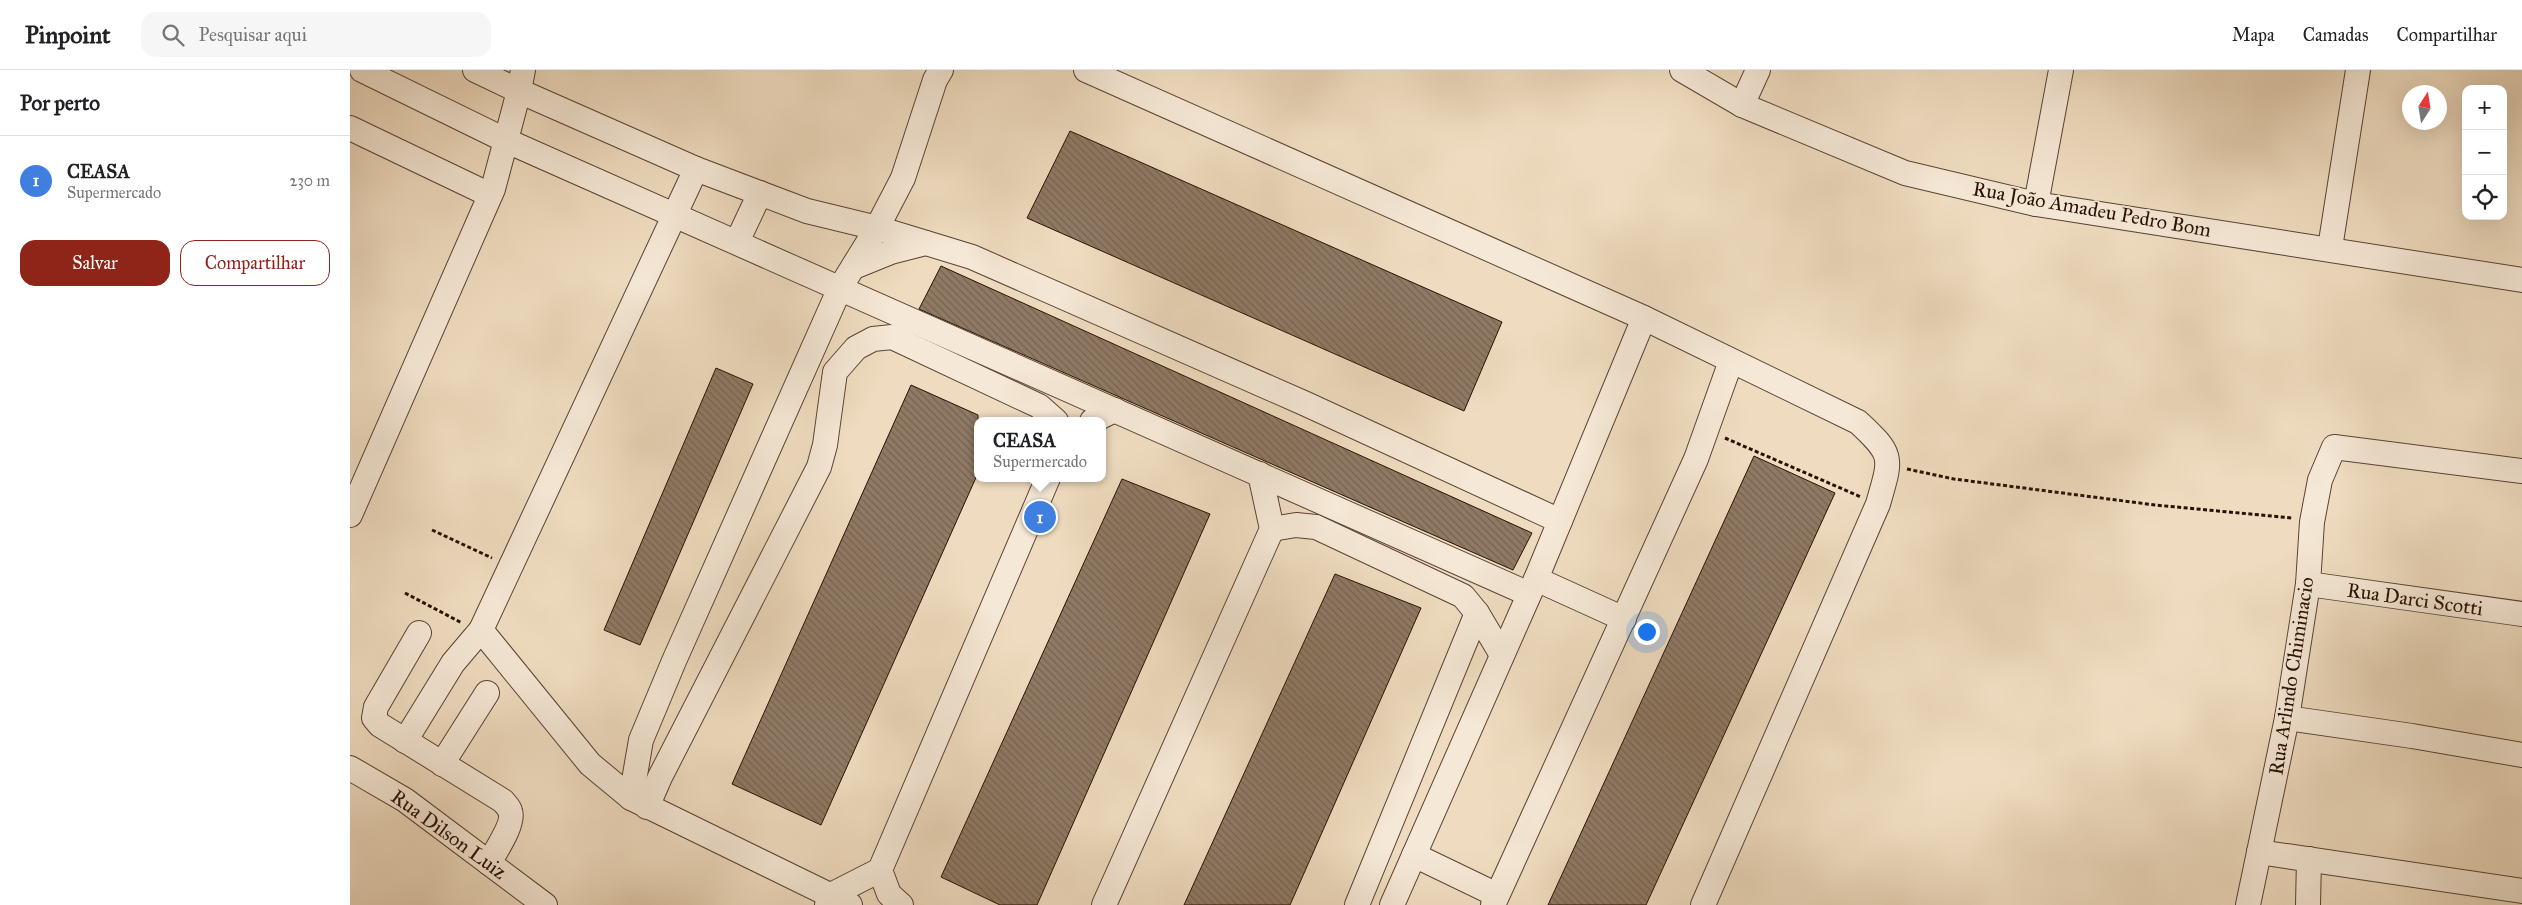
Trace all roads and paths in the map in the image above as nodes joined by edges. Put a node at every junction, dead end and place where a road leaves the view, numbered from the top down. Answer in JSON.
{"nodes":[{"id":1,"x":362,"y":70,"type":"edge"},
{"id":2,"x":475,"y":70,"type":"edge"},
{"id":3,"x":941,"y":70,"type":"edge"},
{"id":4,"x":1086,"y":70,"type":"edge"},
{"id":5,"x":1682,"y":70,"type":"edge"},
{"id":6,"x":1758,"y":70,"type":"edge"},
{"id":7,"x":2061,"y":70,"type":"edge"},
{"id":8,"x":2358,"y":70,"type":"edge"},
{"id":9,"x":521,"y":81,"type":"edge"},
{"id":10,"x":1742,"y":106,"type":"junction"},
{"id":11,"x":350,"y":128,"type":"edge"},
{"id":12,"x":507,"y":141,"type":"junction"},
{"id":13,"x":696,"y":169,"type":"junction"},
{"id":14,"x":760,"y":193,"type":"junction"},
{"id":15,"x":490,"y":195,"type":"junction"},
{"id":16,"x":2036,"y":204,"type":"junction"},
{"id":17,"x":675,"y":214,"type":"junction"},
{"id":18,"x":877,"y":228,"type":"junction"},
{"id":19,"x":737,"y":242,"type":"junction"},
{"id":20,"x":926,"y":243,"type":"junction"},
{"id":21,"x":2330,"y":248,"type":"junction"},
{"id":22,"x":854,"y":267,"type":"junction"},
{"id":23,"x":2522,"y":280,"type":"edge"},
{"id":24,"x":840,"y":288,"type":"junction"},
{"id":25,"x":1644,"y":318,"type":"junction"},
{"id":26,"x":809,"y":357,"type":"junction"},
{"id":27,"x":1731,"y":361,"type":"junction"},
{"id":28,"x":835,"y":372,"type":"junction"},
{"id":29,"x":1115,"y":410,"type":"junction"},
{"id":30,"x":1051,"y":417,"type":"edge"},
{"id":31,"x":1100,"y":417,"type":"edge"},
{"id":32,"x":1707,"y":430,"type":"junction"},
{"id":33,"x":1889,"y":465,"type":"junction"},
{"id":34,"x":2522,"y":471,"type":"edge"},
{"id":35,"x":1260,"y":474,"type":"junction"},
{"id":36,"x":1046,"y":482,"type":"edge"},
{"id":37,"x":1878,"y":504,"type":"junction"},
{"id":38,"x":350,"y":516,"type":"edge"},
{"id":39,"x":1560,"y":521,"type":"junction"},
{"id":40,"x":2312,"y":522,"type":"junction"},
{"id":41,"x":1272,"y":529,"type":"junction"},
{"id":42,"x":432,"y":530,"type":"dead end"},
{"id":43,"x":511,"y":566,"type":"junction"},
{"id":44,"x":2308,"y":584,"type":"junction"},
{"id":45,"x":1532,"y":587,"type":"junction"},
{"id":46,"x":405,"y":593,"type":"dead end"},
{"id":47,"x":1477,"y":613,"type":"junction"},
{"id":48,"x":2522,"y":614,"type":"edge"},
{"id":49,"x":1624,"y":619,"type":"junction"},
{"id":50,"x":482,"y":630,"type":"junction"},
{"id":51,"x":419,"y":633,"type":"dead end"},
{"id":52,"x":1502,"y":655,"type":"junction"},
{"id":53,"x":487,"y":693,"type":"dead end"},
{"id":54,"x":2286,"y":718,"type":"junction"},
{"id":55,"x":405,"y":741,"type":"junction"},
{"id":56,"x":2522,"y":756,"type":"edge"},
{"id":57,"x":442,"y":764,"type":"junction"},
{"id":58,"x":350,"y":768,"type":"edge"},
{"id":59,"x":639,"y":802,"type":"junction"},
{"id":60,"x":2259,"y":852,"type":"junction"},
{"id":61,"x":1414,"y":856,"type":"junction"},
{"id":62,"x":2309,"y":859,"type":"junction"},
{"id":63,"x":488,"y":863,"type":"junction"},
{"id":64,"x":880,"y":870,"type":"junction"},
{"id":65,"x":2522,"y":891,"type":"edge"},
{"id":66,"x":1495,"y":900,"type":"edge"},
{"id":67,"x":835,"y":902,"type":"edge"},
{"id":68,"x":545,"y":905,"type":"edge"},
{"id":69,"x":901,"y":905,"type":"edge"},
{"id":70,"x":1104,"y":905,"type":"edge"},
{"id":71,"x":1357,"y":905,"type":"edge"},
{"id":72,"x":1392,"y":905,"type":"edge"},
{"id":73,"x":1703,"y":905,"type":"edge"},
{"id":74,"x":2248,"y":905,"type":"edge"},
{"id":75,"x":2308,"y":905,"type":"edge"}],
"edges":[{"from":1,"to":12,"type":"street"},
{"from":2,"to":9,"type":"street"},
{"from":3,"to":18,"type":"street"},
{"from":4,"to":25,"type":"street"},
{"from":5,"to":10,"type":"street","name":"Rua João Amadeu Pedro Bom"},
{"from":6,"to":10,"type":"street"},
{"from":7,"to":16,"type":"street"},
{"from":8,"to":21,"type":"street"},
{"from":9,"to":12,"type":"street"},
{"from":9,"to":13,"type":"street"},
{"from":10,"to":16,"type":"street","name":"Rua João Amadeu Pedro Bom"},
{"from":11,"to":15,"type":"street"},
{"from":12,"to":15,"type":"street"},
{"from":12,"to":17,"type":"street"},
{"from":13,"to":14,"type":"street"},
{"from":13,"to":17,"type":"street"},
{"from":14,"to":18,"type":"street"},
{"from":14,"to":19,"type":"street"},
{"from":15,"to":38,"type":"street"},
{"from":16,"to":21,"type":"street","name":"Rua João Amadeu Pedro Bom"},
{"from":17,"to":19,"type":"street"},
{"from":17,"to":43,"type":"street"},
{"from":18,"to":20,"type":"street"},
{"from":18,"to":22,"type":"street"},
{"from":19,"to":24,"type":"street"},
{"from":20,"to":22,"type":"street"},
{"from":20,"to":39,"type":"street"},
{"from":21,"to":23,"type":"street","name":"Rua João Amadeu Pedro Bom"},
{"from":22,"to":24,"type":"street"},
{"from":24,"to":26,"type":"street"},
{"from":24,"to":29,"type":"street"},
{"from":25,"to":27,"type":"street"},
{"from":25,"to":39,"type":"street"},
{"from":26,"to":28,"type":"street"},
{"from":26,"to":59,"type":"street"},
{"from":27,"to":32,"type":"street"},
{"from":27,"to":33,"type":"street"},
{"from":28,"to":30,"type":"street"},
{"from":28,"to":59,"type":"street"},
{"from":29,"to":31,"type":"street"},
{"from":29,"to":35,"type":"street"},
{"from":32,"to":37,"type":"path"},
{"from":32,"to":49,"type":"street"},
{"from":33,"to":37,"type":"street"},
{"from":33,"to":40,"type":"path"},
{"from":34,"to":40,"type":"street","name":"Rua Arlindo Chiminacio"},
{"from":35,"to":41,"type":"street"},
{"from":35,"to":45,"type":"street"},
{"from":36,"to":64,"type":"street"},
{"from":37,"to":73,"type":"street"},
{"from":39,"to":45,"type":"street"},
{"from":40,"to":44,"type":"street","name":"Rua Arlindo Chiminacio"},
{"from":41,"to":47,"type":"street"},
{"from":41,"to":70,"type":"street"},
{"from":42,"to":43,"type":"path"},
{"from":43,"to":50,"type":"street"},
{"from":44,"to":48,"type":"street","name":"Rua Darci Scotti"},
{"from":44,"to":54,"type":"street","name":"Rua Arlindo Chiminacio"},
{"from":45,"to":49,"type":"street"},
{"from":45,"to":52,"type":"street"},
{"from":46,"to":50,"type":"path"},
{"from":47,"to":52,"type":"street"},
{"from":47,"to":71,"type":"street"},
{"from":49,"to":66,"type":"street"},
{"from":50,"to":55,"type":"street"},
{"from":50,"to":59,"type":"street"},
{"from":51,"to":55,"type":"street"},
{"from":52,"to":61,"type":"street"},
{"from":53,"to":57,"type":"street"},
{"from":54,"to":56,"type":"street"},
{"from":54,"to":60,"type":"street","name":"Rua Arlindo Chiminacio"},
{"from":55,"to":57,"type":"street"},
{"from":57,"to":63,"type":"street"},
{"from":58,"to":63,"type":"street","name":"Rua Dilson Luiz"},
{"from":59,"to":67,"type":"street"},
{"from":60,"to":62,"type":"street"},
{"from":60,"to":74,"type":"street","name":"Rua Arlindo Chiminacio"},
{"from":61,"to":66,"type":"street"},
{"from":61,"to":72,"type":"street"},
{"from":62,"to":65,"type":"street"},
{"from":62,"to":75,"type":"street"},
{"from":63,"to":68,"type":"street","name":"Rua Dilson Luiz"},
{"from":64,"to":67,"type":"street"},
{"from":64,"to":69,"type":"street"}]}
